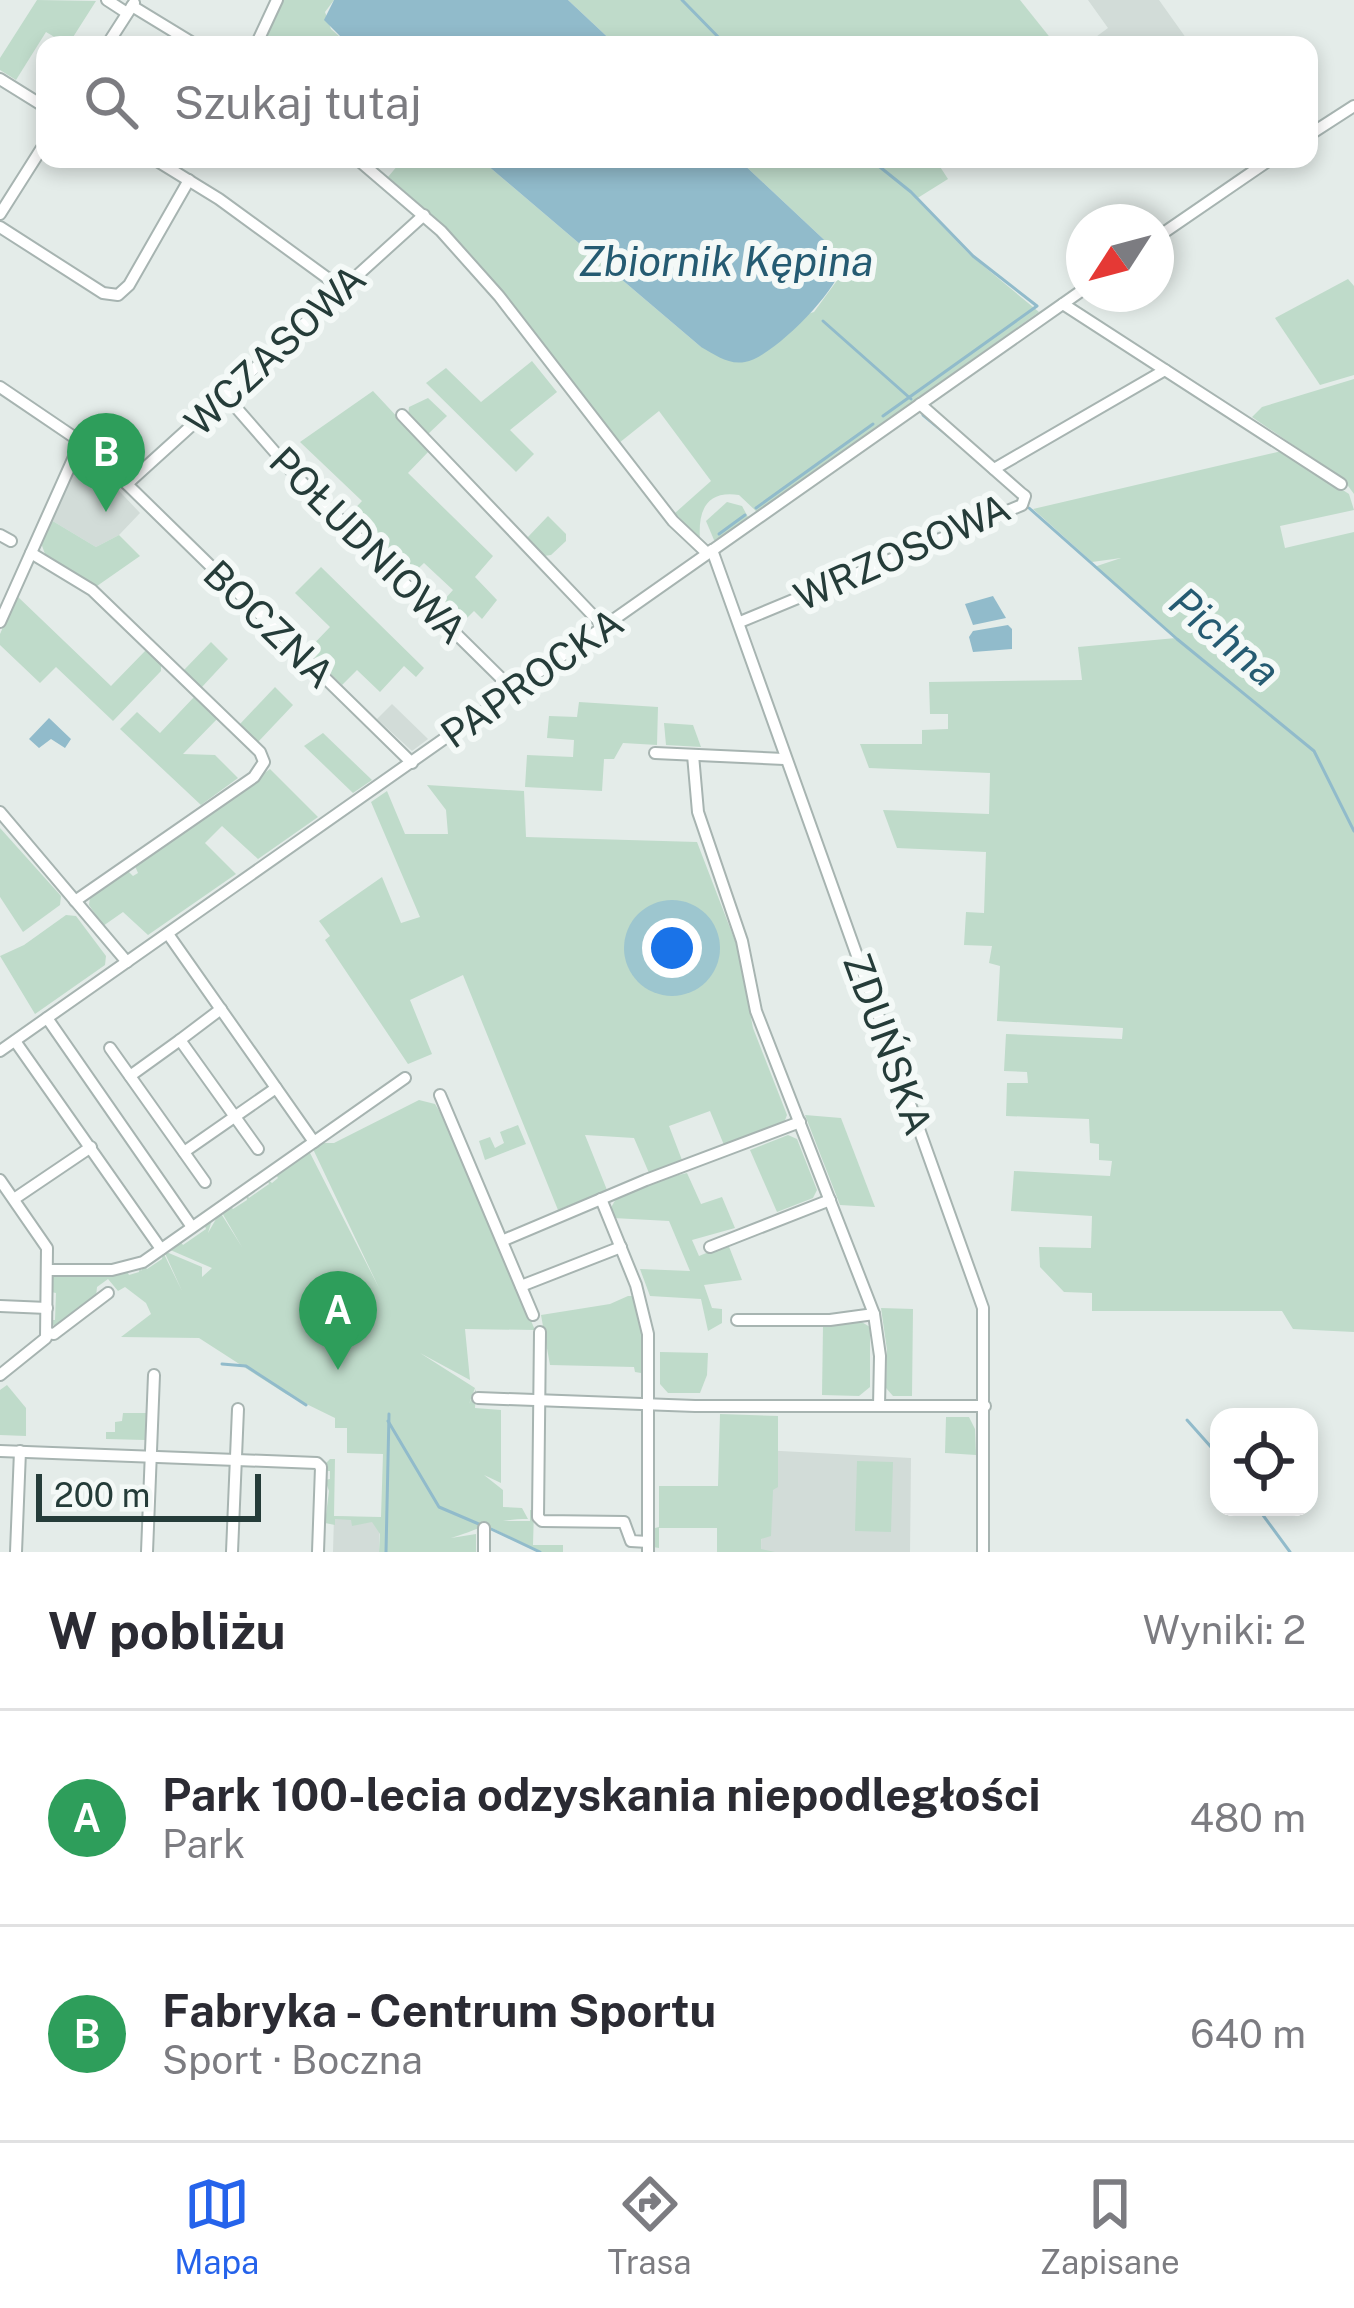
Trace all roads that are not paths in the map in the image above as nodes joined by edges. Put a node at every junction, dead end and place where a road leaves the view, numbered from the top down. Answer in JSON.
{"nodes":[{"id":1,"x":107,"y":0,"type":"edge"},
{"id":2,"x":277,"y":0,"type":"edge"},
{"id":3,"x":132,"y":6,"type":"edge"},
{"id":4,"x":113,"y":36,"type":"edge"},
{"id":5,"x":181,"y":36,"type":"edge"},
{"id":6,"x":260,"y":36,"type":"edge"},
{"id":7,"x":0,"y":79,"type":"edge"},
{"id":8,"x":36,"y":101,"type":"edge"},
{"id":9,"x":1354,"y":106,"type":"edge"},
{"id":10,"x":1318,"y":129,"type":"edge"},
{"id":11,"x":36,"y":157,"type":"edge"},
{"id":12,"x":169,"y":168,"type":"edge"},
{"id":13,"x":368,"y":168,"type":"edge"},
{"id":14,"x":1258,"y":168,"type":"edge"},
{"id":15,"x":189,"y":180,"type":"junction"},
{"id":16,"x":0,"y":214,"type":"edge"},
{"id":17,"x":424,"y":215,"type":"junction"},
{"id":18,"x":1174,"y":226,"type":"edge"},
{"id":19,"x":0,"y":227,"type":"edge"},
{"id":20,"x":341,"y":288,"type":"junction"},
{"id":21,"x":1066,"y":302,"type":"edge"},
{"id":22,"x":1063,"y":304,"type":"junction"},
{"id":23,"x":1165,"y":370,"type":"junction"},
{"id":24,"x":0,"y":387,"type":"edge"},
{"id":25,"x":226,"y":396,"type":"junction"},
{"id":26,"x":920,"y":404,"type":"junction"},
{"id":27,"x":402,"y":415,"type":"dead end"},
{"id":28,"x":82,"y":438,"type":"junction"},
{"id":29,"x":994,"y":469,"type":"junction"},
{"id":30,"x":127,"y":484,"type":"junction"},
{"id":31,"x":1341,"y":484,"type":"dead end"},
{"id":32,"x":710,"y":552,"type":"junction"},
{"id":33,"x":31,"y":553,"type":"junction"},
{"id":34,"x":0,"y":622,"type":"edge"},
{"id":35,"x":740,"y":622,"type":"junction"},
{"id":36,"x":604,"y":627,"type":"junction"},
{"id":37,"x":514,"y":691,"type":"junction"},
{"id":38,"x":655,"y":753,"type":"dead end"},
{"id":39,"x":693,"y":755,"type":"junction"},
{"id":40,"x":784,"y":759,"type":"junction"},
{"id":41,"x":412,"y":764,"type":"junction"},
{"id":42,"x":0,"y":812,"type":"edge"},
{"id":43,"x":75,"y":901,"type":"junction"},
{"id":44,"x":168,"y":934,"type":"junction"},
{"id":45,"x":127,"y":962,"type":"junction"},
{"id":46,"x":221,"y":1010,"type":"junction"},
{"id":47,"x":47,"y":1018,"type":"junction"},
{"id":48,"x":180,"y":1040,"type":"junction"},
{"id":49,"x":15,"y":1041,"type":"junction"},
{"id":50,"x":110,"y":1048,"type":"dead end"},
{"id":51,"x":0,"y":1051,"type":"edge"},
{"id":52,"x":130,"y":1076,"type":"junction"},
{"id":53,"x":405,"y":1078,"type":"dead end"},
{"id":54,"x":276,"y":1088,"type":"junction"},
{"id":55,"x":440,"y":1095,"type":"dead end"},
{"id":56,"x":235,"y":1117,"type":"junction"},
{"id":57,"x":800,"y":1122,"type":"junction"},
{"id":58,"x":314,"y":1142,"type":"junction"},
{"id":59,"x":91,"y":1148,"type":"junction"},
{"id":60,"x":258,"y":1149,"type":"dead end"},
{"id":61,"x":184,"y":1152,"type":"junction"},
{"id":62,"x":0,"y":1180,"type":"edge"},
{"id":63,"x":206,"y":1181,"type":"dead end"},
{"id":64,"x":14,"y":1199,"type":"junction"},
{"id":65,"x":601,"y":1199,"type":"junction"},
{"id":66,"x":830,"y":1200,"type":"junction"},
{"id":67,"x":192,"y":1227,"type":"junction"},
{"id":68,"x":504,"y":1240,"type":"junction"},
{"id":69,"x":620,"y":1247,"type":"junction"},
{"id":70,"x":710,"y":1247,"type":"dead end"},
{"id":71,"x":161,"y":1249,"type":"junction"},
{"id":72,"x":49,"y":1270,"type":"junction"},
{"id":73,"x":521,"y":1286,"type":"junction"},
{"id":74,"x":108,"y":1292,"type":"dead end"},
{"id":75,"x":0,"y":1306,"type":"edge"},
{"id":76,"x":47,"y":1308,"type":"junction"},
{"id":77,"x":874,"y":1314,"type":"junction"},
{"id":78,"x":532,"y":1315,"type":"dead end"},
{"id":79,"x":737,"y":1320,"type":"dead end"},
{"id":80,"x":540,"y":1332,"type":"dead end"},
{"id":81,"x":47,"y":1333,"type":"junction"},
{"id":82,"x":0,"y":1375,"type":"edge"},
{"id":83,"x":154,"y":1375,"type":"dead end"},
{"id":84,"x":478,"y":1398,"type":"dead end"},
{"id":85,"x":539,"y":1400,"type":"junction"},
{"id":86,"x":649,"y":1405,"type":"junction"},
{"id":87,"x":879,"y":1406,"type":"junction"},
{"id":88,"x":985,"y":1406,"type":"junction"},
{"id":89,"x":238,"y":1409,"type":"dead end"},
{"id":90,"x":0,"y":1450,"type":"edge"},
{"id":91,"x":20,"y":1451,"type":"junction"},
{"id":92,"x":151,"y":1456,"type":"junction"},
{"id":93,"x":236,"y":1460,"type":"junction"},
{"id":94,"x":484,"y":1528,"type":"dead end"},
{"id":95,"x":648,"y":1547,"type":"edge"},
{"id":96,"x":16,"y":1552,"type":"edge"},
{"id":97,"x":147,"y":1552,"type":"edge"},
{"id":98,"x":232,"y":1552,"type":"edge"},
{"id":99,"x":318,"y":1552,"type":"edge"},
{"id":100,"x":484,"y":1552,"type":"edge"},
{"id":101,"x":983,"y":1552,"type":"edge"}],
"edges":[{"from":1,"to":3,"type":"street"},
{"from":2,"to":6,"type":"street"},
{"from":3,"to":4,"type":"street"},
{"from":3,"to":5,"type":"street"},
{"from":7,"to":8,"type":"street"},
{"from":9,"to":10,"type":"street"},
{"from":11,"to":16,"type":"street"},
{"from":12,"to":15,"type":"street"},
{"from":13,"to":17,"type":"street","name":"ZDUŃSKA"},
{"from":14,"to":18,"type":"street"},
{"from":15,"to":19,"type":"street"},
{"from":15,"to":20,"type":"street"},
{"from":17,"to":20,"type":"street","name":"WCZASOWA"},
{"from":17,"to":32,"type":"street","name":"ZDUŃSKA"},
{"from":20,"to":25,"type":"street","name":"WCZASOWA"},
{"from":21,"to":22,"type":"street","name":"PAPROCKA"},
{"from":22,"to":23,"type":"street"},
{"from":22,"to":26,"type":"street","name":"PAPROCKA"},
{"from":23,"to":29,"type":"street","name":"WRZOSOWA"},
{"from":23,"to":31,"type":"street"},
{"from":24,"to":28,"type":"street","name":"BOCZNA"},
{"from":25,"to":30,"type":"street","name":"WCZASOWA"},
{"from":25,"to":37,"type":"street","name":"POŁUDNIOWA"},
{"from":26,"to":29,"type":"street","name":"WRZOSOWA"},
{"from":26,"to":32,"type":"street","name":"PAPROCKA"},
{"from":27,"to":36,"type":"street"},
{"from":28,"to":30,"type":"street","name":"BOCZNA"},
{"from":28,"to":33,"type":"street"},
{"from":29,"to":35,"type":"street","name":"WRZOSOWA"},
{"from":30,"to":41,"type":"street","name":"BOCZNA"},
{"from":32,"to":35,"type":"street","name":"ZDUŃSKA"},
{"from":32,"to":36,"type":"street","name":"PAPROCKA"},
{"from":33,"to":34,"type":"street"},
{"from":33,"to":43,"type":"street"},
{"from":35,"to":40,"type":"street","name":"ZDUŃSKA"},
{"from":36,"to":37,"type":"street","name":"PAPROCKA"},
{"from":37,"to":41,"type":"street","name":"PAPROCKA"},
{"from":38,"to":39,"type":"street"},
{"from":39,"to":40,"type":"street"},
{"from":39,"to":57,"type":"street"},
{"from":40,"to":88,"type":"street","name":"ZDUŃSKA"},
{"from":41,"to":44,"type":"street","name":"PAPROCKA"},
{"from":42,"to":43,"type":"street"},
{"from":43,"to":45,"type":"street"},
{"from":44,"to":45,"type":"street","name":"PAPROCKA"},
{"from":44,"to":46,"type":"street"},
{"from":45,"to":47,"type":"street","name":"PAPROCKA"},
{"from":46,"to":48,"type":"street"},
{"from":46,"to":54,"type":"street"},
{"from":47,"to":49,"type":"street","name":"PAPROCKA"},
{"from":47,"to":67,"type":"street"},
{"from":48,"to":52,"type":"street"},
{"from":48,"to":56,"type":"street"},
{"from":49,"to":51,"type":"street","name":"PAPROCKA"},
{"from":49,"to":59,"type":"street"},
{"from":50,"to":52,"type":"street"},
{"from":52,"to":61,"type":"street"},
{"from":53,"to":58,"type":"street"},
{"from":54,"to":56,"type":"street"},
{"from":54,"to":58,"type":"street"},
{"from":55,"to":68,"type":"street"},
{"from":56,"to":60,"type":"street"},
{"from":56,"to":61,"type":"street"},
{"from":57,"to":65,"type":"street"},
{"from":57,"to":66,"type":"street"},
{"from":58,"to":67,"type":"street"},
{"from":59,"to":64,"type":"street"},
{"from":59,"to":71,"type":"street"},
{"from":61,"to":63,"type":"street"},
{"from":62,"to":64,"type":"street"},
{"from":64,"to":72,"type":"street"},
{"from":65,"to":68,"type":"street"},
{"from":65,"to":69,"type":"street"},
{"from":66,"to":70,"type":"street"},
{"from":66,"to":77,"type":"street"},
{"from":67,"to":71,"type":"street"},
{"from":68,"to":73,"type":"street"},
{"from":69,"to":73,"type":"street"},
{"from":69,"to":86,"type":"street"},
{"from":71,"to":72,"type":"street"},
{"from":72,"to":76,"type":"street"},
{"from":73,"to":78,"type":"street"},
{"from":74,"to":81,"type":"street"},
{"from":75,"to":76,"type":"street"},
{"from":76,"to":81,"type":"street"},
{"from":77,"to":79,"type":"street"},
{"from":77,"to":87,"type":"street"},
{"from":80,"to":85,"type":"street"},
{"from":81,"to":82,"type":"street"},
{"from":83,"to":92,"type":"street"},
{"from":84,"to":85,"type":"street"},
{"from":85,"to":86,"type":"street"},
{"from":85,"to":95,"type":"street"},
{"from":86,"to":87,"type":"street"},
{"from":86,"to":95,"type":"street"},
{"from":87,"to":88,"type":"street"},
{"from":88,"to":101,"type":"street","name":"ZDUŃSKA"},
{"from":89,"to":93,"type":"street"},
{"from":90,"to":91,"type":"street"},
{"from":91,"to":92,"type":"street"},
{"from":91,"to":96,"type":"street"},
{"from":92,"to":93,"type":"street"},
{"from":92,"to":97,"type":"street"},
{"from":93,"to":98,"type":"street"},
{"from":93,"to":99,"type":"street"},
{"from":94,"to":100,"type":"street"}]}
